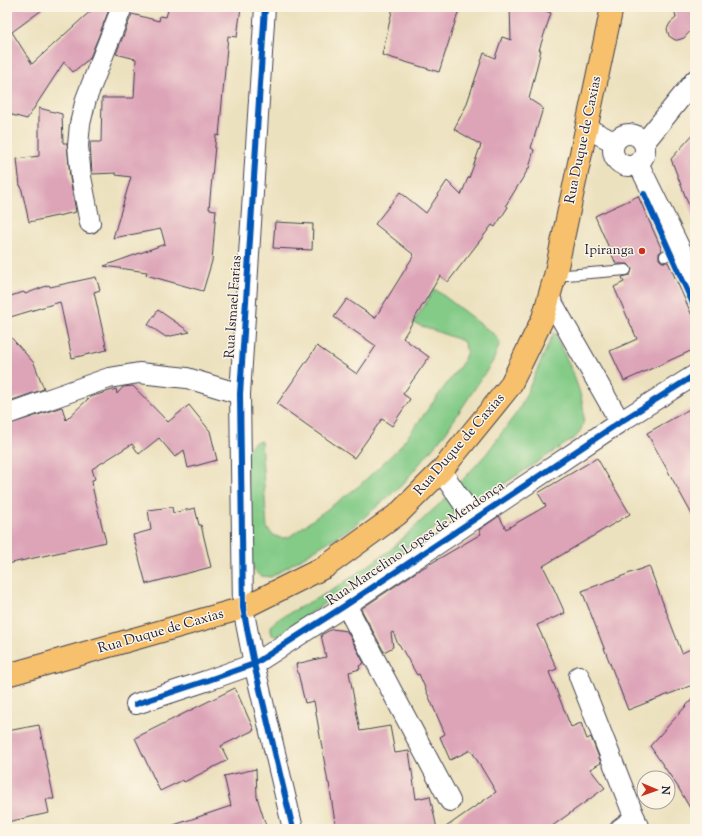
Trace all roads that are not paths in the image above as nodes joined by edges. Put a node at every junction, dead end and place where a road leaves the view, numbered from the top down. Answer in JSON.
{"nodes":[{"id":1,"x":122,"y":7,"type":"edge"},
{"id":2,"x":265,"y":7,"type":"edge"},
{"id":3,"x":612,"y":7,"type":"edge"},
{"id":4,"x":695,"y":80,"type":"edge"},
{"id":5,"x":586,"y":128,"type":"junction"},
{"id":6,"x":614,"y":142,"type":"junction"},
{"id":7,"x":644,"y":143,"type":"junction"},
{"id":8,"x":638,"y":163,"type":"junction"},
{"id":9,"x":90,"y":222,"type":"dead end"},
{"id":10,"x":693,"y":269,"type":"edge"},
{"id":11,"x":626,"y":270,"type":"dead end"},
{"id":12,"x":555,"y":276,"type":"junction"},
{"id":13,"x":549,"y":297,"type":"junction"},
{"id":14,"x":695,"y":375,"type":"edge"},
{"id":15,"x":240,"y":394,"type":"junction"},
{"id":16,"x":7,"y":414,"type":"edge"},
{"id":17,"x":620,"y":422,"type":"junction"},
{"id":18,"x":441,"y":471,"type":"junction"},
{"id":19,"x":474,"y":519,"type":"junction"},
{"id":20,"x":346,"y":606,"type":"junction"},
{"id":21,"x":243,"y":608,"type":"junction"},
{"id":22,"x":254,"y":664,"type":"junction"},
{"id":23,"x":7,"y":675,"type":"edge"},
{"id":24,"x":579,"y":676,"type":"dead end"},
{"id":25,"x":136,"y":704,"type":"dead end"},
{"id":26,"x":450,"y":801,"type":"dead end"},
{"id":27,"x":632,"y":825,"type":"edge"},
{"id":28,"x":293,"y":829,"type":"edge"}],
"edges":[{"from":1,"to":9,"type":"street"},
{"from":2,"to":15,"type":"street","name":"Rua Ismael Farias"},
{"from":3,"to":5,"type":"main road","name":"Rua Duque de Caxias"},
{"from":4,"to":7,"type":"street"},
{"from":5,"to":6,"type":"street"},
{"from":5,"to":12,"type":"main road","name":"Rua Duque de Caxias"},
{"from":6,"to":7,"type":"street"},
{"from":6,"to":8,"type":"street"},
{"from":7,"to":8,"type":"street"},
{"from":8,"to":10,"type":"street"},
{"from":11,"to":12,"type":"lane"},
{"from":12,"to":13,"type":"main road","name":"Rua Duque de Caxias"},
{"from":13,"to":17,"type":"street"},
{"from":13,"to":18,"type":"main road","name":"Rua Duque de Caxias"},
{"from":14,"to":17,"type":"street","name":"Rua Marcelino Lopes de Mendonça"},
{"from":15,"to":16,"type":"street"},
{"from":15,"to":21,"type":"street","name":"Rua Ismael Farias"},
{"from":17,"to":19,"type":"street","name":"Rua Marcelino Lopes de Mendonça"},
{"from":18,"to":19,"type":"street"},
{"from":18,"to":21,"type":"main road","name":"Rua Duque de Caxias"},
{"from":19,"to":20,"type":"street","name":"Rua Marcelino Lopes de Mendonça"},
{"from":20,"to":22,"type":"street","name":"Rua Marcelino Lopes de Mendonça"},
{"from":20,"to":26,"type":"street"},
{"from":21,"to":22,"type":"street","name":"Rua Ismael Farias"},
{"from":21,"to":23,"type":"main road","name":"Rua Duque de Caxias"},
{"from":22,"to":25,"type":"street","name":"Rua Marcelino Lopes de Mendonça"},
{"from":22,"to":28,"type":"street","name":"Rua Ismael Farias"},
{"from":24,"to":27,"type":"street"}]}
